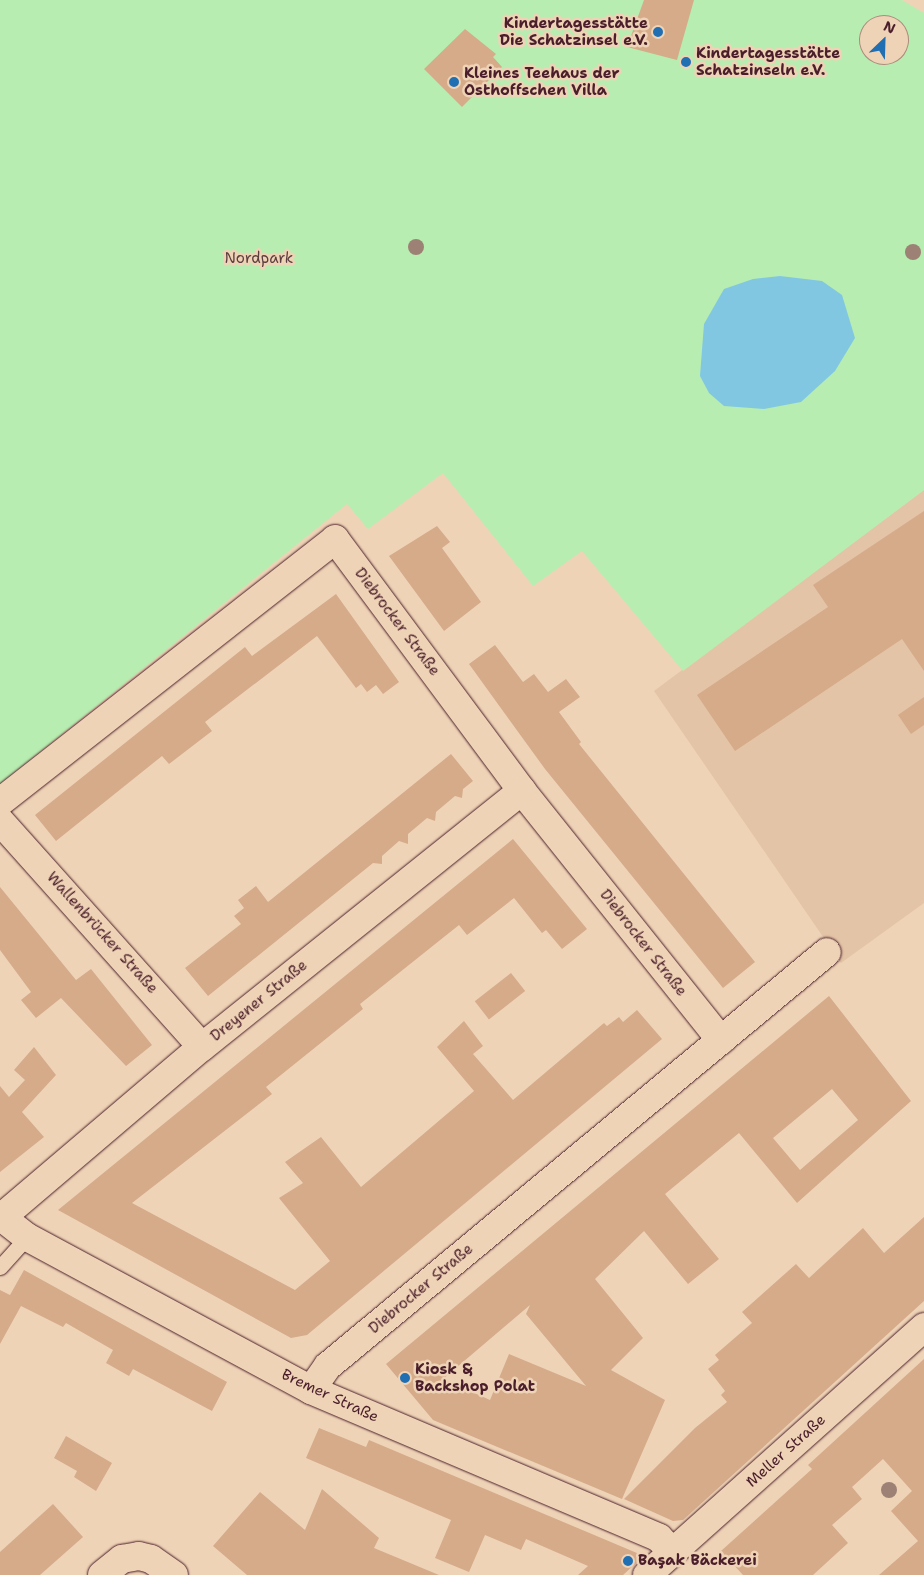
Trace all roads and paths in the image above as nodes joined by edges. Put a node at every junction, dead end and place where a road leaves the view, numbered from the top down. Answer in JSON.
{"nodes":[{"id":1,"x":522,"y":791,"type":"junction"},
{"id":2,"x":0,"y":802,"type":"edge"},
{"id":3,"x":0,"y":821,"type":"edge"},
{"id":4,"x":827,"y":952,"type":"dead end"},
{"id":5,"x":721,"y":1040,"type":"junction"},
{"id":6,"x":202,"y":1046,"type":"junction"},
{"id":7,"x":1,"y":1216,"type":"edge"},
{"id":8,"x":27,"y":1236,"type":"junction"},
{"id":9,"x":0,"y":1267,"type":"edge"},
{"id":10,"x":924,"y":1327,"type":"edge"},
{"id":11,"x":311,"y":1390,"type":"junction"},
{"id":12,"x":673,"y":1552,"type":"junction"},
{"id":13,"x":102,"y":1575,"type":"edge"},
{"id":14,"x":174,"y":1575,"type":"edge"},
{"id":15,"x":648,"y":1575,"type":"edge"}],
"edges":[{"from":1,"to":2,"type":"street","name":"Diebrocker Straße"},
{"from":1,"to":5,"type":"street","name":"Diebrocker Straße"},
{"from":1,"to":6,"type":"street","name":"Dreyener Straße"},
{"from":3,"to":6,"type":"street","name":"Wallenbrücker Straße"},
{"from":4,"to":5,"type":"street","name":"Diebrocker Straße"},
{"from":5,"to":11,"type":"street","name":"Diebrocker Straße"},
{"from":6,"to":7,"type":"street","name":"Dreyener Straße"},
{"from":7,"to":8,"type":"street","name":"Bremer Straße"},
{"from":8,"to":9,"type":"lane"},
{"from":8,"to":11,"type":"street","name":"Bremer Straße"},
{"from":10,"to":12,"type":"street","name":"Meller Straße"},
{"from":11,"to":12,"type":"street","name":"Bremer Straße"},
{"from":12,"to":15,"type":"street","name":"Meller Straße"},
{"from":13,"to":14,"type":"street"}]}
